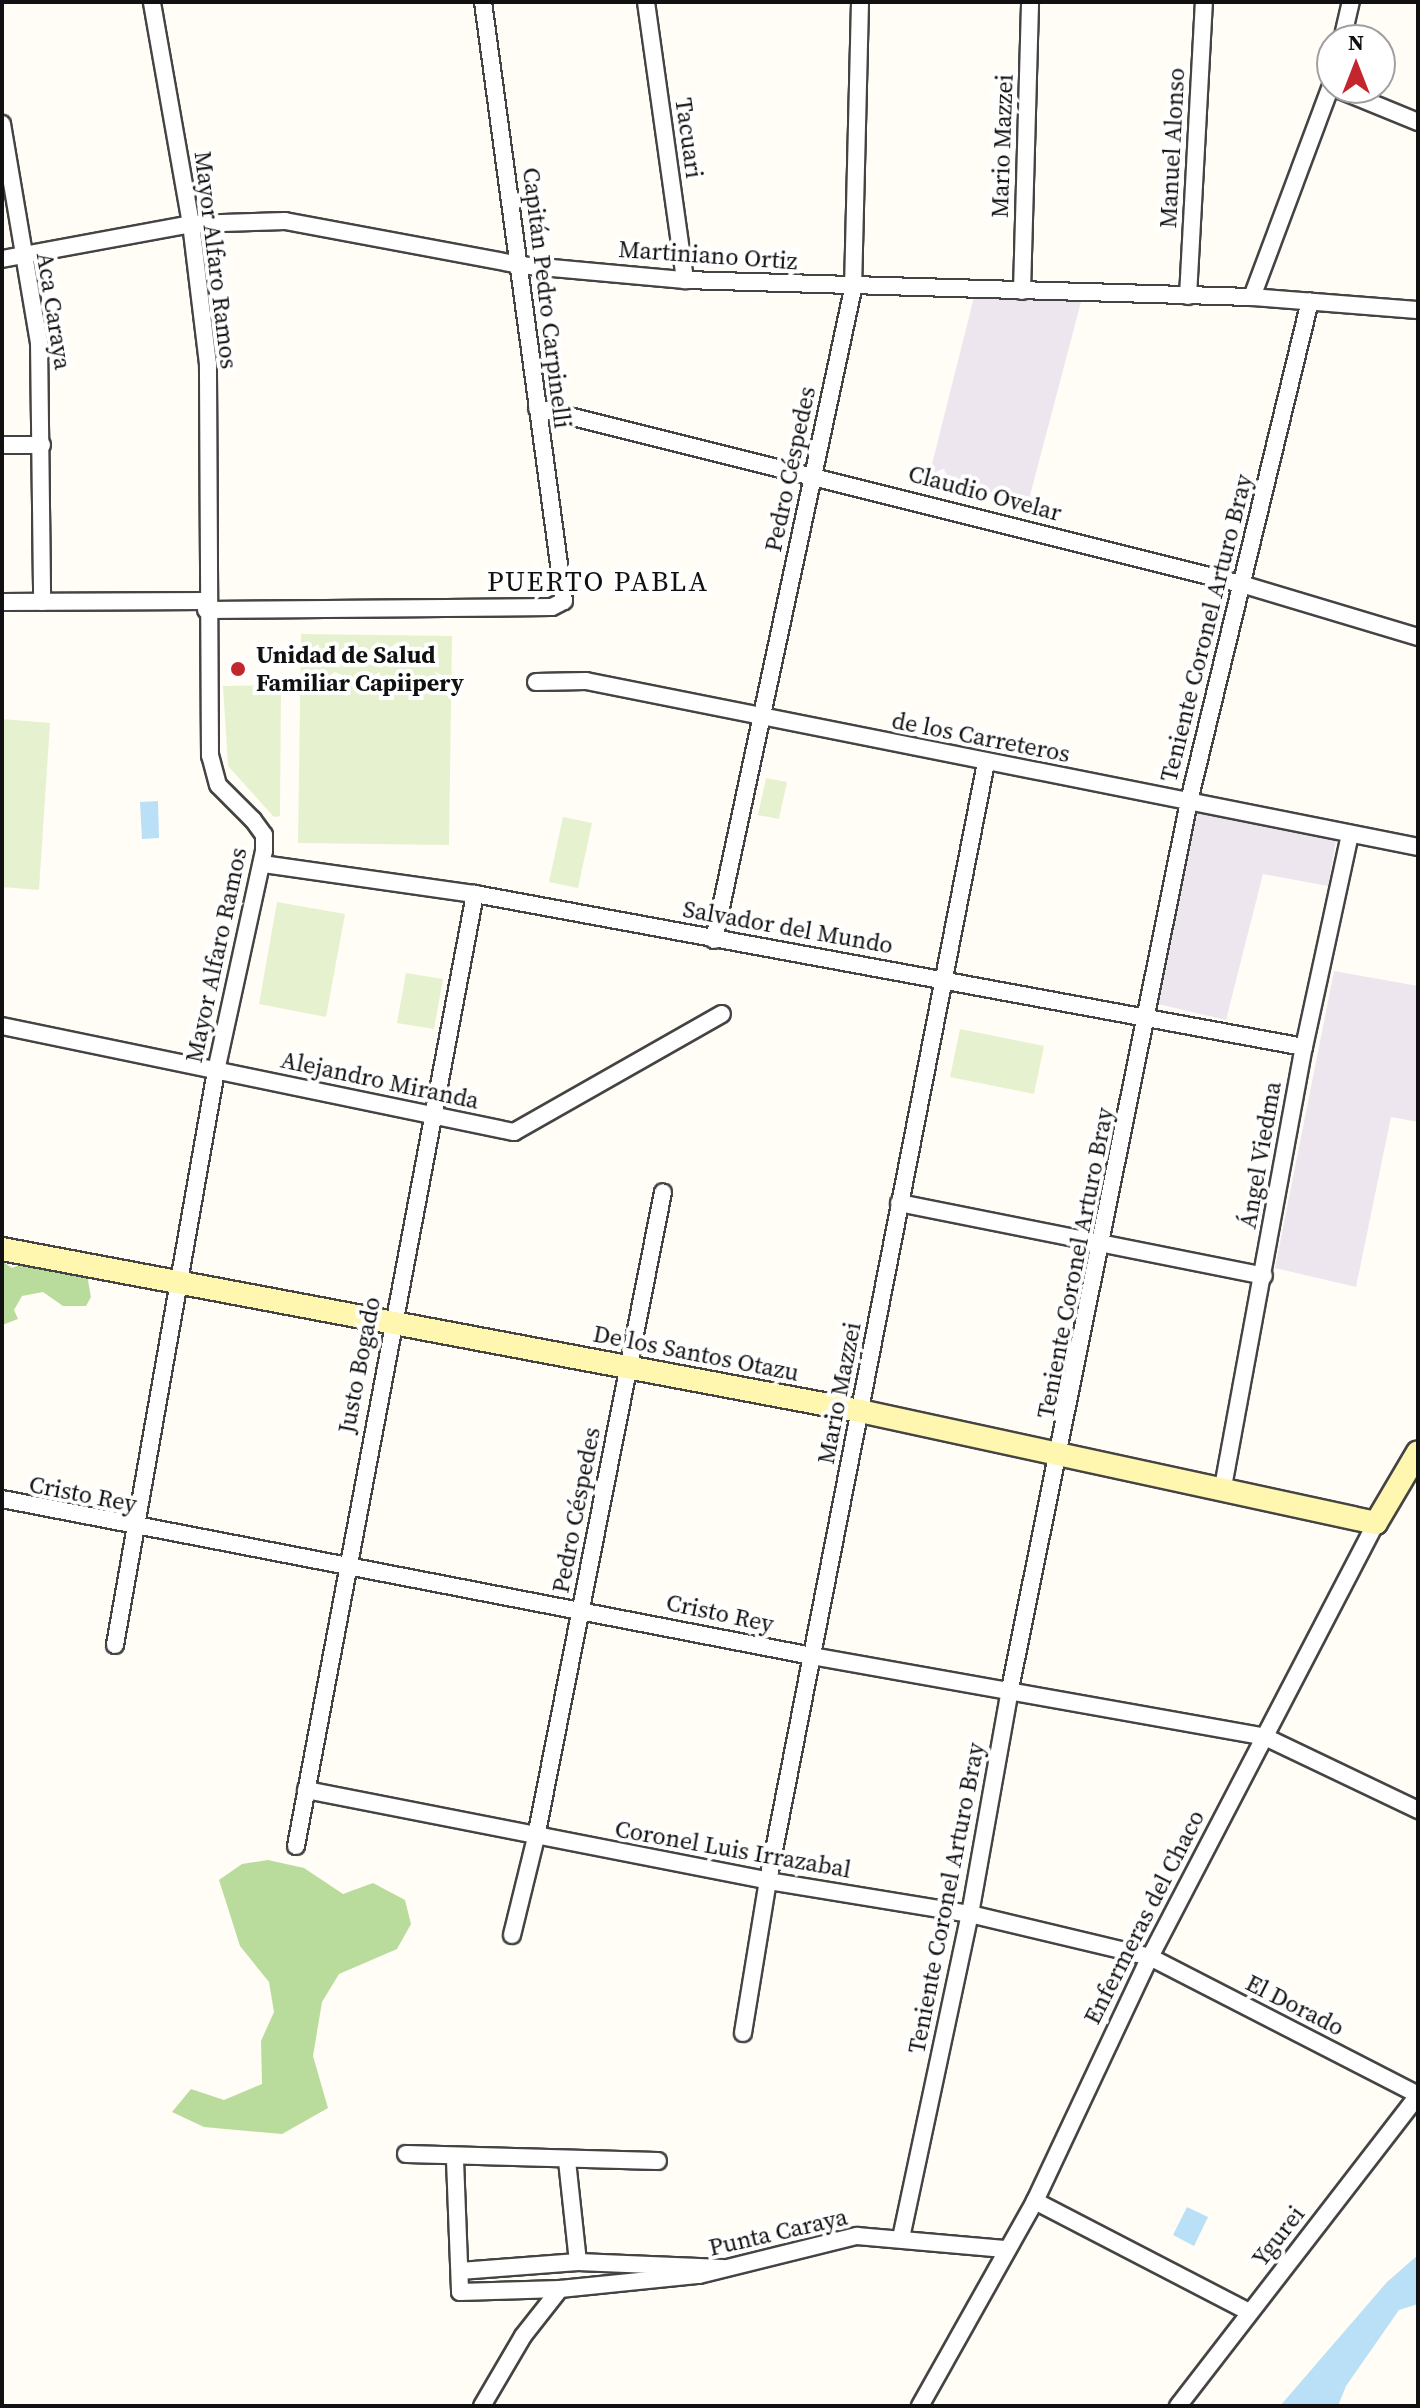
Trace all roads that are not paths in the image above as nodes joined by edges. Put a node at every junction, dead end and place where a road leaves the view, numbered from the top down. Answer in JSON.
{"nodes":[{"id":1,"x":152,"y":2,"type":"edge"},
{"id":2,"x":483,"y":2,"type":"edge"},
{"id":3,"x":646,"y":2,"type":"edge"},
{"id":4,"x":860,"y":2,"type":"edge"},
{"id":5,"x":1030,"y":2,"type":"edge"},
{"id":6,"x":1204,"y":2,"type":"edge"},
{"id":7,"x":1351,"y":2,"type":"edge"},
{"id":8,"x":1346,"y":24,"type":"edge"},
{"id":9,"x":1326,"y":104,"type":"edge"},
{"id":10,"x":1376,"y":104,"type":"edge"},
{"id":11,"x":1418,"y":122,"type":"edge"},
{"id":12,"x":2,"y":124,"type":"edge"},
{"id":13,"x":191,"y":224,"type":"junction"},
{"id":14,"x":2,"y":259,"type":"edge"},
{"id":15,"x":22,"y":259,"type":"junction"},
{"id":16,"x":519,"y":265,"type":"junction"},
{"id":17,"x":685,"y":280,"type":"junction"},
{"id":18,"x":853,"y":289,"type":"junction"},
{"id":19,"x":1022,"y":291,"type":"junction"},
{"id":20,"x":1188,"y":296,"type":"junction"},
{"id":21,"x":1252,"y":297,"type":"junction"},
{"id":22,"x":1310,"y":301,"type":"junction"},
{"id":23,"x":1418,"y":310,"type":"edge"},
{"id":24,"x":537,"y":408,"type":"junction"},
{"id":25,"x":2,"y":445,"type":"edge"},
{"id":26,"x":42,"y":445,"type":"junction"},
{"id":27,"x":814,"y":474,"type":"junction"},
{"id":28,"x":1241,"y":584,"type":"junction"},
{"id":29,"x":2,"y":602,"type":"edge"},
{"id":30,"x":42,"y":602,"type":"junction"},
{"id":31,"x":206,"y":606,"type":"junction"},
{"id":32,"x":1418,"y":637,"type":"edge"},
{"id":33,"x":536,"y":682,"type":"dead end"},
{"id":34,"x":759,"y":719,"type":"junction"},
{"id":35,"x":986,"y":763,"type":"junction"},
{"id":36,"x":1189,"y":801,"type":"junction"},
{"id":37,"x":1350,"y":834,"type":"junction"},
{"id":38,"x":1418,"y":847,"type":"edge"},
{"id":39,"x":263,"y":864,"type":"junction"},
{"id":40,"x":475,"y":894,"type":"junction"},
{"id":41,"x":714,"y":940,"type":"junction"},
{"id":42,"x":943,"y":977,"type":"junction"},
{"id":43,"x":722,"y":1014,"type":"dead end"},
{"id":44,"x":1149,"y":1015,"type":"junction"},
{"id":45,"x":2,"y":1026,"type":"edge"},
{"id":46,"x":1304,"y":1047,"type":"junction"},
{"id":47,"x":216,"y":1071,"type":"junction"},
{"id":48,"x":430,"y":1113,"type":"junction"},
{"id":49,"x":663,"y":1192,"type":"dead end"},
{"id":50,"x":899,"y":1203,"type":"junction"},
{"id":51,"x":1104,"y":1240,"type":"junction"},
{"id":52,"x":2,"y":1249,"type":"edge"},
{"id":53,"x":1264,"y":1276,"type":"junction"},
{"id":54,"x":182,"y":1282,"type":"junction"},
{"id":55,"x":392,"y":1320,"type":"junction"},
{"id":56,"x":627,"y":1366,"type":"junction"},
{"id":57,"x":860,"y":1411,"type":"junction"},
{"id":58,"x":1418,"y":1452,"type":"edge"},
{"id":59,"x":1061,"y":1453,"type":"junction"},
{"id":60,"x":1223,"y":1487,"type":"junction"},
{"id":61,"x":3,"y":1507,"type":"edge"},
{"id":62,"x":1376,"y":1523,"type":"junction"},
{"id":63,"x":135,"y":1528,"type":"junction"},
{"id":64,"x":345,"y":1565,"type":"junction"},
{"id":65,"x":582,"y":1609,"type":"junction"},
{"id":66,"x":115,"y":1645,"type":"dead end"},
{"id":67,"x":812,"y":1656,"type":"junction"},
{"id":68,"x":1010,"y":1689,"type":"junction"},
{"id":69,"x":1265,"y":1737,"type":"junction"},
{"id":70,"x":306,"y":1790,"type":"junction"},
{"id":71,"x":1418,"y":1810,"type":"edge"},
{"id":72,"x":536,"y":1837,"type":"junction"},
{"id":73,"x":296,"y":1846,"type":"dead end"},
{"id":74,"x":768,"y":1881,"type":"junction"},
{"id":75,"x":970,"y":1914,"type":"junction"},
{"id":76,"x":512,"y":1935,"type":"dead end"},
{"id":77,"x":1150,"y":1957,"type":"junction"},
{"id":78,"x":743,"y":2033,"type":"dead end"},
{"id":79,"x":1418,"y":2095,"type":"edge"},
{"id":80,"x":406,"y":2154,"type":"dead end"},
{"id":81,"x":455,"y":2160,"type":"junction"},
{"id":82,"x":567,"y":2160,"type":"junction"},
{"id":83,"x":658,"y":2161,"type":"dead end"},
{"id":84,"x":1035,"y":2201,"type":"junction"},
{"id":85,"x":901,"y":2238,"type":"junction"},
{"id":86,"x":1007,"y":2249,"type":"junction"},
{"id":87,"x":578,"y":2262,"type":"junction"},
{"id":88,"x":726,"y":2270,"type":"junction"},
{"id":89,"x":460,"y":2271,"type":"junction"},
{"id":90,"x":560,"y":2289,"type":"junction"},
{"id":91,"x":1249,"y":2312,"type":"junction"},
{"id":92,"x":482,"y":2406,"type":"edge"},
{"id":93,"x":920,"y":2406,"type":"edge"},
{"id":94,"x":1178,"y":2406,"type":"edge"}],
"edges":[{"from":1,"to":13,"type":"street","name":"Mayor Alfaro Ramos"},
{"from":2,"to":16,"type":"street","name":"Capitán Pedro Carpinelli"},
{"from":3,"to":17,"type":"street","name":"Tacuari"},
{"from":4,"to":18,"type":"street","name":"Pedro Céspedes"},
{"from":5,"to":19,"type":"street","name":"Mario Mazzei"},
{"from":6,"to":20,"type":"street","name":"Manuel Alonso"},
{"from":7,"to":8,"type":"street"},
{"from":9,"to":21,"type":"street"},
{"from":10,"to":11,"type":"street"},
{"from":12,"to":15,"type":"street","name":"Aca Caraya"},
{"from":13,"to":15,"type":"street","name":"Martiniano Ortiz"},
{"from":13,"to":16,"type":"street","name":"Martiniano Ortiz"},
{"from":13,"to":31,"type":"street","name":"Mayor Alfaro Ramos"},
{"from":14,"to":15,"type":"street","name":"Martiniano Ortiz"},
{"from":15,"to":26,"type":"street","name":"Aca Caraya"},
{"from":16,"to":17,"type":"street","name":"Martiniano Ortiz"},
{"from":16,"to":24,"type":"street","name":"Capitán Pedro Carpinelli"},
{"from":17,"to":18,"type":"street","name":"Martiniano Ortiz"},
{"from":18,"to":19,"type":"street","name":"Martiniano Ortiz"},
{"from":18,"to":27,"type":"street","name":"Pedro Céspedes"},
{"from":19,"to":20,"type":"street","name":"Martiniano Ortiz"},
{"from":20,"to":21,"type":"street","name":"Martiniano Ortiz"},
{"from":21,"to":22,"type":"street","name":"Martiniano Ortiz"},
{"from":22,"to":23,"type":"street","name":"Martiniano Ortiz"},
{"from":22,"to":28,"type":"street","name":"Teniente Coronel Arturo Bray"},
{"from":24,"to":27,"type":"street","name":"Claudio Ovelar"},
{"from":24,"to":31,"type":"street","name":"Capitán Pedro Carpinelli"},
{"from":25,"to":26,"type":"street"},
{"from":26,"to":30,"type":"street","name":"Aca Caraya"},
{"from":27,"to":28,"type":"street","name":"Claudio Ovelar"},
{"from":27,"to":34,"type":"street","name":"Pedro Céspedes"},
{"from":28,"to":32,"type":"street","name":"Claudio Ovelar"},
{"from":28,"to":36,"type":"street","name":"Teniente Coronel Arturo Bray"},
{"from":29,"to":30,"type":"street"},
{"from":30,"to":31,"type":"street"},
{"from":31,"to":39,"type":"street","name":"Mayor Alfaro Ramos"},
{"from":33,"to":34,"type":"street","name":"de los Carreteros"},
{"from":34,"to":35,"type":"street","name":"de los Carreteros"},
{"from":34,"to":41,"type":"street","name":"Pedro Céspedes"},
{"from":35,"to":36,"type":"street","name":"de los Carreteros"},
{"from":35,"to":42,"type":"street","name":"Mario Mazzei"},
{"from":36,"to":37,"type":"street","name":"de los Carreteros"},
{"from":36,"to":44,"type":"street","name":"Teniente Coronel Arturo Bray"},
{"from":37,"to":38,"type":"street","name":"de los Carreteros"},
{"from":37,"to":46,"type":"street","name":"Ángel Viedma"},
{"from":39,"to":40,"type":"street","name":"Salvador del Mundo"},
{"from":39,"to":47,"type":"street","name":"Mayor Alfaro Ramos"},
{"from":40,"to":41,"type":"street","name":"Salvador del Mundo"},
{"from":40,"to":48,"type":"street","name":"Justo Bogado"},
{"from":41,"to":42,"type":"street","name":"Salvador del Mundo"},
{"from":42,"to":44,"type":"street","name":"Salvador del Mundo"},
{"from":42,"to":50,"type":"street","name":"Mario Mazzei"},
{"from":43,"to":48,"type":"street","name":"Alejandro Miranda"},
{"from":44,"to":46,"type":"street","name":"Salvador del Mundo"},
{"from":44,"to":51,"type":"street","name":"Teniente Coronel Arturo Bray"},
{"from":45,"to":47,"type":"street","name":"Alejandro Miranda"},
{"from":46,"to":53,"type":"street","name":"Ángel Viedma"},
{"from":47,"to":48,"type":"street","name":"Alejandro Miranda"},
{"from":47,"to":54,"type":"street","name":"Mayor Alfaro Ramos"},
{"from":48,"to":55,"type":"street","name":"Justo Bogado"},
{"from":49,"to":56,"type":"street","name":"Pedro Céspedes"},
{"from":50,"to":51,"type":"street"},
{"from":50,"to":57,"type":"street","name":"Mario Mazzei"},
{"from":51,"to":53,"type":"street"},
{"from":51,"to":59,"type":"street","name":"Teniente Coronel Arturo Bray"},
{"from":52,"to":54,"type":"street","name":"De los Santos Otazu"},
{"from":53,"to":60,"type":"street","name":"Ángel Viedma"},
{"from":54,"to":55,"type":"street","name":"De los Santos Otazu"},
{"from":54,"to":63,"type":"street","name":"Mayor Alfaro Ramos"},
{"from":55,"to":56,"type":"street","name":"De los Santos Otazu"},
{"from":55,"to":64,"type":"street","name":"Justo Bogado"},
{"from":56,"to":57,"type":"street","name":"De los Santos Otazu"},
{"from":56,"to":65,"type":"street","name":"Pedro Céspedes"},
{"from":57,"to":59,"type":"street","name":"De los Santos Otazu"},
{"from":57,"to":67,"type":"street","name":"Mario Mazzei"},
{"from":58,"to":62,"type":"street","name":"Enfermeras del Chaco"},
{"from":59,"to":60,"type":"street","name":"De los Santos Otazu"},
{"from":59,"to":68,"type":"street","name":"Teniente Coronel Arturo Bray"},
{"from":60,"to":62,"type":"street","name":"De los Santos Otazu"},
{"from":61,"to":63,"type":"street","name":"Cristo Rey"},
{"from":62,"to":69,"type":"street","name":"Enfermeras del Chaco"},
{"from":63,"to":64,"type":"street","name":"Cristo Rey"},
{"from":63,"to":66,"type":"street","name":"Mayor Alfaro Ramos"},
{"from":64,"to":65,"type":"street","name":"Cristo Rey"},
{"from":64,"to":70,"type":"street","name":"Justo Bogado"},
{"from":65,"to":67,"type":"street","name":"Cristo Rey"},
{"from":65,"to":72,"type":"street","name":"Pedro Céspedes"},
{"from":67,"to":68,"type":"street","name":"Cristo Rey"},
{"from":67,"to":74,"type":"street","name":"Mario Mazzei"},
{"from":68,"to":69,"type":"street","name":"Cristo Rey"},
{"from":68,"to":75,"type":"street","name":"Teniente Coronel Arturo Bray"},
{"from":69,"to":71,"type":"street","name":"Cristo Rey"},
{"from":69,"to":77,"type":"street","name":"Enfermeras del Chaco"},
{"from":70,"to":72,"type":"street","name":"Coronel Luis Irrazabal"},
{"from":70,"to":73,"type":"street","name":"Justo Bogado"},
{"from":72,"to":74,"type":"street","name":"Coronel Luis Irrazabal"},
{"from":72,"to":76,"type":"street","name":"Pedro Céspedes"},
{"from":74,"to":75,"type":"street","name":"Coronel Luis Irrazabal"},
{"from":74,"to":78,"type":"street","name":"Mario Mazzei"},
{"from":75,"to":77,"type":"street","name":"Coronel Luis Irrazabal"},
{"from":75,"to":85,"type":"street","name":"Teniente Coronel Arturo Bray"},
{"from":77,"to":79,"type":"street","name":"El Dorado"},
{"from":77,"to":84,"type":"street","name":"Enfermeras del Chaco"},
{"from":79,"to":91,"type":"street","name":"Ygurei"},
{"from":80,"to":81,"type":"street"},
{"from":81,"to":82,"type":"street"},
{"from":81,"to":89,"type":"street"},
{"from":82,"to":83,"type":"street"},
{"from":82,"to":87,"type":"street"},
{"from":84,"to":86,"type":"street","name":"Enfermeras del Chaco"},
{"from":84,"to":91,"type":"street"},
{"from":85,"to":86,"type":"street","name":"Punta Caraya"},
{"from":85,"to":88,"type":"street","name":"Punta Caraya"},
{"from":86,"to":93,"type":"street","name":"Enfermeras del Chaco"},
{"from":87,"to":88,"type":"street"},
{"from":87,"to":89,"type":"street"},
{"from":88,"to":90,"type":"street","name":"Punta Caraya"},
{"from":89,"to":90,"type":"street","name":"Punta Caraya"},
{"from":90,"to":92,"type":"street"},
{"from":91,"to":94,"type":"street","name":"Ygurei"}]}
